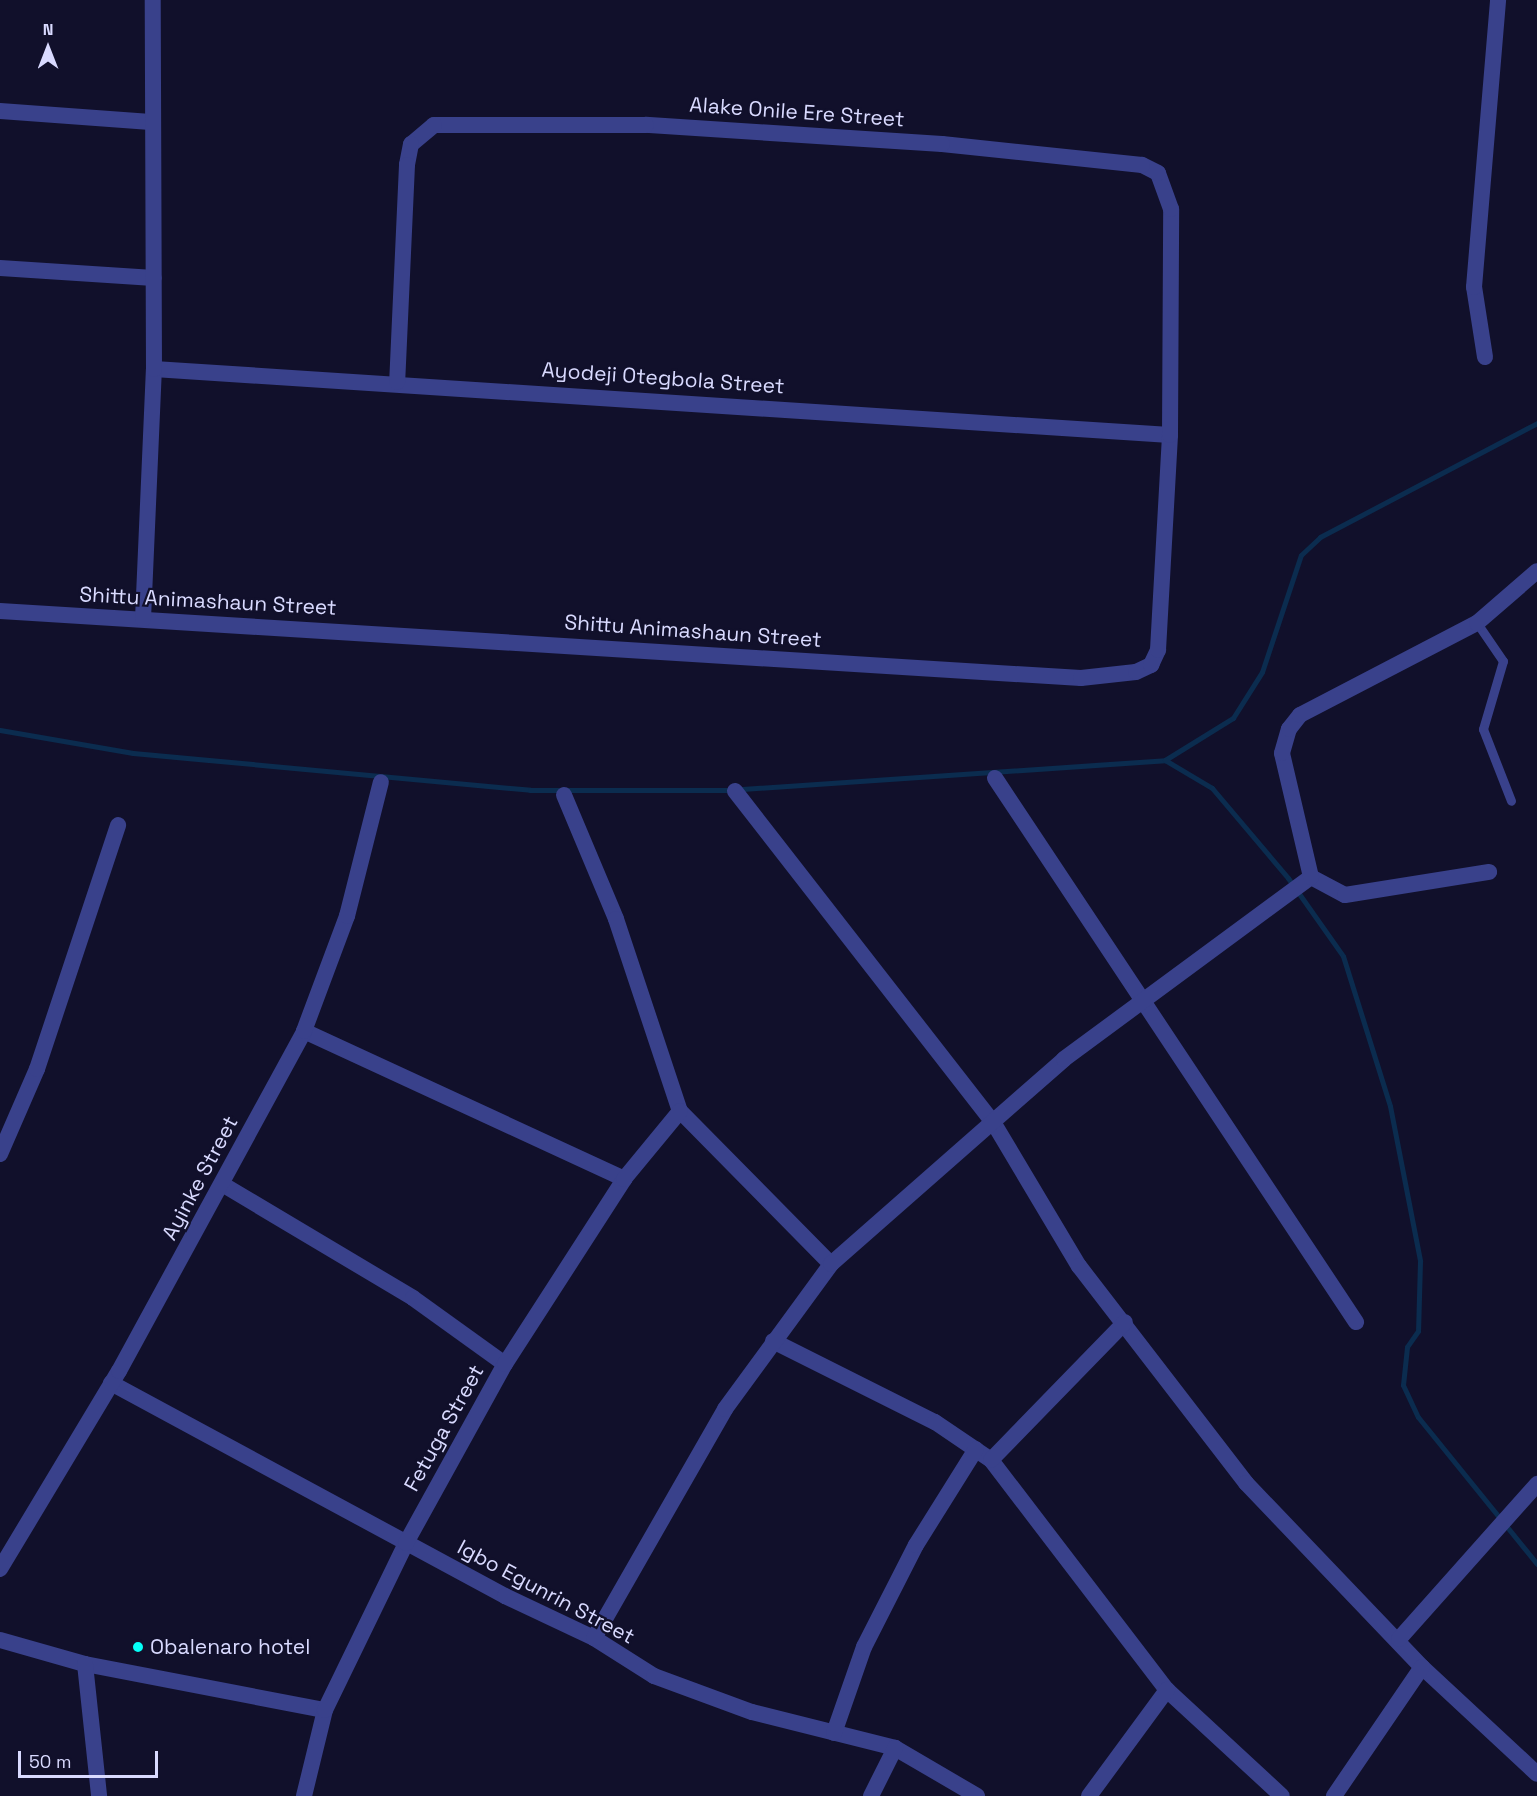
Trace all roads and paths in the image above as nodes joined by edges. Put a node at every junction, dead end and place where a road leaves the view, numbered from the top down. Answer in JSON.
{"nodes":[{"id":1,"x":153,"y":0,"type":"edge"},
{"id":2,"x":1498,"y":0,"type":"edge"},
{"id":3,"x":0,"y":111,"type":"edge"},
{"id":4,"x":152,"y":122,"type":"junction"},
{"id":5,"x":0,"y":268,"type":"edge"},
{"id":6,"x":154,"y":278,"type":"junction"},
{"id":7,"x":1485,"y":357,"type":"dead end"},
{"id":8,"x":154,"y":369,"type":"junction"},
{"id":9,"x":397,"y":381,"type":"junction"},
{"id":10,"x":1170,"y":435,"type":"junction"},
{"id":11,"x":1536,"y":575,"type":"edge"},
{"id":12,"x":0,"y":611,"type":"edge"},
{"id":13,"x":144,"y":619,"type":"junction"},
{"id":14,"x":1477,"y":623,"type":"junction"},
{"id":15,"x":995,"y":778,"type":"dead end"},
{"id":16,"x":381,"y":782,"type":"dead end"},
{"id":17,"x":735,"y":791,"type":"dead end"},
{"id":18,"x":564,"y":795,"type":"dead end"},
{"id":19,"x":1510,"y":801,"type":"dead end"},
{"id":20,"x":118,"y":825,"type":"dead end"},
{"id":21,"x":1489,"y":873,"type":"dead end"},
{"id":22,"x":1304,"y":882,"type":"junction"},
{"id":23,"x":1143,"y":998,"type":"junction"},
{"id":24,"x":304,"y":1031,"type":"junction"},
{"id":25,"x":680,"y":1111,"type":"junction"},
{"id":26,"x":993,"y":1122,"type":"junction"},
{"id":27,"x":0,"y":1154,"type":"edge"},
{"id":28,"x":624,"y":1179,"type":"junction"},
{"id":29,"x":222,"y":1184,"type":"junction"},
{"id":30,"x":831,"y":1264,"type":"junction"},
{"id":31,"x":1125,"y":1322,"type":"junction"},
{"id":32,"x":1356,"y":1323,"type":"dead end"},
{"id":33,"x":773,"y":1341,"type":"junction"},
{"id":34,"x":505,"y":1364,"type":"junction"},
{"id":35,"x":111,"y":1383,"type":"junction"},
{"id":36,"x":976,"y":1449,"type":"junction"},
{"id":37,"x":991,"y":1460,"type":"junction"},
{"id":38,"x":1537,"y":1484,"type":"edge"},
{"id":39,"x":406,"y":1544,"type":"junction"},
{"id":40,"x":0,"y":1569,"type":"edge"},
{"id":41,"x":594,"y":1638,"type":"junction"},
{"id":42,"x":1399,"y":1639,"type":"junction"},
{"id":43,"x":0,"y":1640,"type":"edge"},
{"id":44,"x":85,"y":1664,"type":"junction"},
{"id":45,"x":1422,"y":1667,"type":"junction"},
{"id":46,"x":1167,"y":1690,"type":"junction"},
{"id":47,"x":325,"y":1710,"type":"junction"},
{"id":48,"x":834,"y":1733,"type":"junction"},
{"id":49,"x":895,"y":1748,"type":"junction"},
{"id":50,"x":1537,"y":1774,"type":"edge"},
{"id":51,"x":99,"y":1796,"type":"edge"},
{"id":52,"x":304,"y":1796,"type":"edge"},
{"id":53,"x":871,"y":1796,"type":"edge"},
{"id":54,"x":977,"y":1796,"type":"edge"},
{"id":55,"x":1089,"y":1796,"type":"edge"},
{"id":56,"x":1282,"y":1796,"type":"edge"},
{"id":57,"x":1334,"y":1796,"type":"edge"}],
"edges":[{"from":1,"to":4,"type":"street"},
{"from":2,"to":7,"type":"street"},
{"from":3,"to":4,"type":"street"},
{"from":4,"to":6,"type":"street"},
{"from":5,"to":6,"type":"street"},
{"from":6,"to":8,"type":"street"},
{"from":8,"to":9,"type":"street","name":"Ayodeji Otegbola Street"},
{"from":8,"to":13,"type":"street"},
{"from":9,"to":10,"type":"street","name":"Ayodeji Otegbola Street"},
{"from":9,"to":10,"type":"street","name":"Alake Onile Ere Street"},
{"from":10,"to":13,"type":"street","name":"Shittu Animashaun Street"},
{"from":11,"to":14,"type":"street"},
{"from":12,"to":13,"type":"street","name":"Shittu Animashaun Street"},
{"from":14,"to":19,"type":"lane"},
{"from":14,"to":22,"type":"street"},
{"from":15,"to":23,"type":"street"},
{"from":16,"to":24,"type":"street","name":"Ayinke Street"},
{"from":17,"to":26,"type":"street"},
{"from":18,"to":25,"type":"street"},
{"from":20,"to":27,"type":"street"},
{"from":21,"to":22,"type":"street"},
{"from":22,"to":23,"type":"street"},
{"from":23,"to":26,"type":"street"},
{"from":23,"to":32,"type":"street"},
{"from":24,"to":28,"type":"street"},
{"from":24,"to":29,"type":"street","name":"Ayinke Street"},
{"from":25,"to":28,"type":"street","name":"Fetuga Street"},
{"from":25,"to":30,"type":"street"},
{"from":26,"to":30,"type":"street"},
{"from":26,"to":31,"type":"street"},
{"from":28,"to":34,"type":"street","name":"Fetuga Street"},
{"from":29,"to":34,"type":"street"},
{"from":29,"to":35,"type":"street","name":"Ayinke Street"},
{"from":30,"to":33,"type":"street"},
{"from":31,"to":37,"type":"street"},
{"from":31,"to":42,"type":"street"},
{"from":33,"to":36,"type":"street"},
{"from":33,"to":41,"type":"street"},
{"from":34,"to":39,"type":"street","name":"Fetuga Street"},
{"from":35,"to":39,"type":"street","name":"Igbo Egunrin Street"},
{"from":35,"to":40,"type":"street","name":"Ayinke Street"},
{"from":36,"to":37,"type":"street"},
{"from":36,"to":48,"type":"street"},
{"from":37,"to":46,"type":"street"},
{"from":38,"to":42,"type":"street"},
{"from":39,"to":41,"type":"street","name":"Igbo Egunrin Street"},
{"from":39,"to":47,"type":"street","name":"Fetuga Street"},
{"from":41,"to":48,"type":"street","name":"Igbo Egunrin Street"},
{"from":42,"to":45,"type":"street"},
{"from":43,"to":44,"type":"street"},
{"from":44,"to":47,"type":"street"},
{"from":44,"to":51,"type":"street"},
{"from":45,"to":50,"type":"street"},
{"from":45,"to":57,"type":"street"},
{"from":46,"to":55,"type":"street"},
{"from":46,"to":56,"type":"street"},
{"from":47,"to":52,"type":"street","name":"Fetuga Street"},
{"from":48,"to":49,"type":"street","name":"Igbo Egunrin Street"},
{"from":49,"to":53,"type":"street"},
{"from":49,"to":54,"type":"street","name":"Igbo Egunrin Street"}]}
